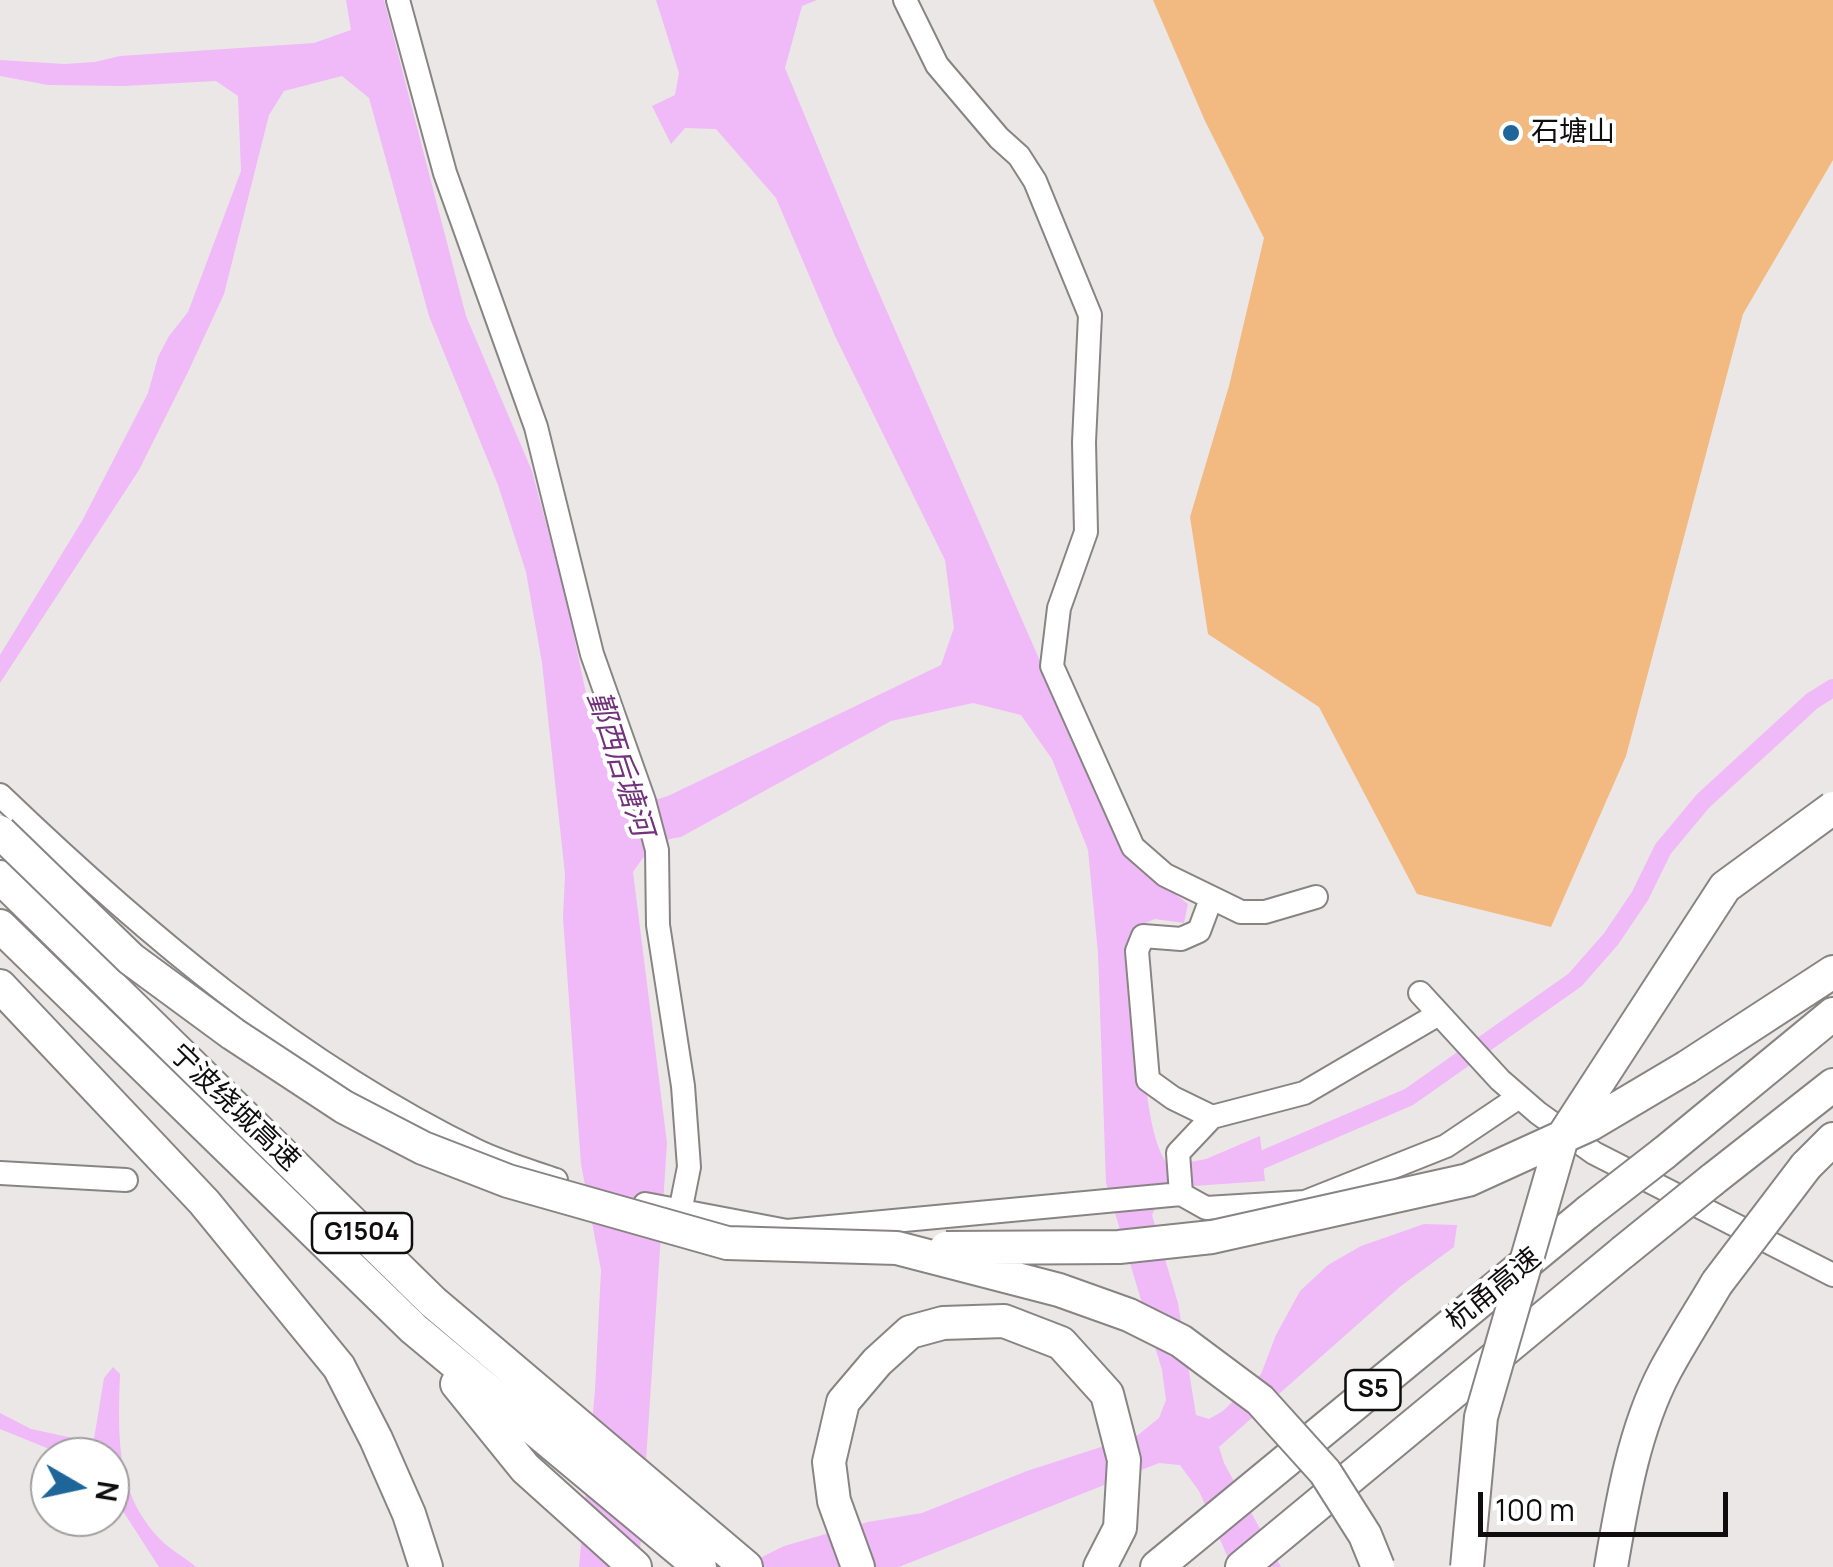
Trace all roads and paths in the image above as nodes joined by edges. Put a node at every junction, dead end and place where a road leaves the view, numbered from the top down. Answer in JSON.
{"nodes":[{"id":1,"x":398,"y":0,"type":"edge"},
{"id":2,"x":905,"y":0,"type":"edge"},
{"id":3,"x":0,"y":796,"type":"edge"},
{"id":4,"x":1833,"y":808,"type":"edge"},
{"id":5,"x":0,"y":832,"type":"edge"},
{"id":6,"x":0,"y":877,"type":"edge"},
{"id":7,"x":1316,"y":896,"type":"dead end"},
{"id":8,"x":1211,"y":899,"type":"junction"},
{"id":9,"x":0,"y":926,"type":"edge"},
{"id":10,"x":1833,"y":972,"type":"edge"},
{"id":11,"x":0,"y":986,"type":"edge"},
{"id":12,"x":1420,"y":993,"type":"dead end"},
{"id":13,"x":1833,"y":1014,"type":"edge"},
{"id":14,"x":1442,"y":1020,"type":"junction"},
{"id":15,"x":1833,"y":1084,"type":"edge"},
{"id":16,"x":1519,"y":1096,"type":"junction"},
{"id":17,"x":1212,"y":1117,"type":"junction"},
{"id":18,"x":1833,"y":1139,"type":"edge"},
{"id":19,"x":0,"y":1173,"type":"edge"},
{"id":20,"x":126,"y":1180,"type":"dead end"},
{"id":21,"x":1172,"y":1196,"type":"junction"},
{"id":22,"x":680,"y":1212,"type":"junction"},
{"id":23,"x":897,"y":1248,"type":"junction"},
{"id":24,"x":1833,"y":1275,"type":"edge"},
{"id":25,"x":414,"y":1330,"type":"junction"},
{"id":26,"x":426,"y":1567,"type":"edge"},
{"id":27,"x":635,"y":1567,"type":"edge"},
{"id":28,"x":700,"y":1567,"type":"edge"},
{"id":29,"x":746,"y":1567,"type":"edge"},
{"id":30,"x":858,"y":1567,"type":"edge"},
{"id":31,"x":1100,"y":1567,"type":"edge"},
{"id":32,"x":1157,"y":1567,"type":"edge"},
{"id":33,"x":1242,"y":1567,"type":"edge"},
{"id":34,"x":1378,"y":1567,"type":"edge"},
{"id":35,"x":1467,"y":1567,"type":"edge"},
{"id":36,"x":1612,"y":1567,"type":"edge"}],
"edges":[{"from":1,"to":22,"type":"street"},
{"from":2,"to":8,"type":"street"},
{"from":3,"to":22,"type":"street"},
{"from":4,"to":35,"type":"highway","bridge":true},
{"from":5,"to":23,"type":"highway","bridge":true},
{"from":6,"to":29,"type":"highway","name":"宁波绕城高速","number":"G1504"},
{"from":7,"to":8,"type":"street"},
{"from":8,"to":17,"type":"street"},
{"from":9,"to":25,"type":"highway","name":"宁波绕城高速","number":"G1504"},
{"from":10,"to":23,"type":"highway","bridge":true},
{"from":11,"to":26,"type":"highway"},
{"from":12,"to":14,"type":"street"},
{"from":13,"to":32,"type":"highway","name":"杭甬高速","number":"S5","bridge":true},
{"from":14,"to":16,"type":"street"},
{"from":14,"to":17,"type":"street"},
{"from":15,"to":33,"type":"highway","name":"杭甬高速","number":"S5","bridge":true},
{"from":16,"to":21,"type":"street"},
{"from":16,"to":24,"type":"street"},
{"from":17,"to":21,"type":"street"},
{"from":18,"to":36,"type":"highway","bridge":true},
{"from":19,"to":20,"type":"street"},
{"from":21,"to":22,"type":"street"},
{"from":23,"to":34,"type":"highway","bridge":true},
{"from":25,"to":27,"type":"highway"},
{"from":25,"to":28,"type":"highway","name":"宁波绕城高速","number":"G1504"},
{"from":30,"to":31,"type":"highway"}]}
